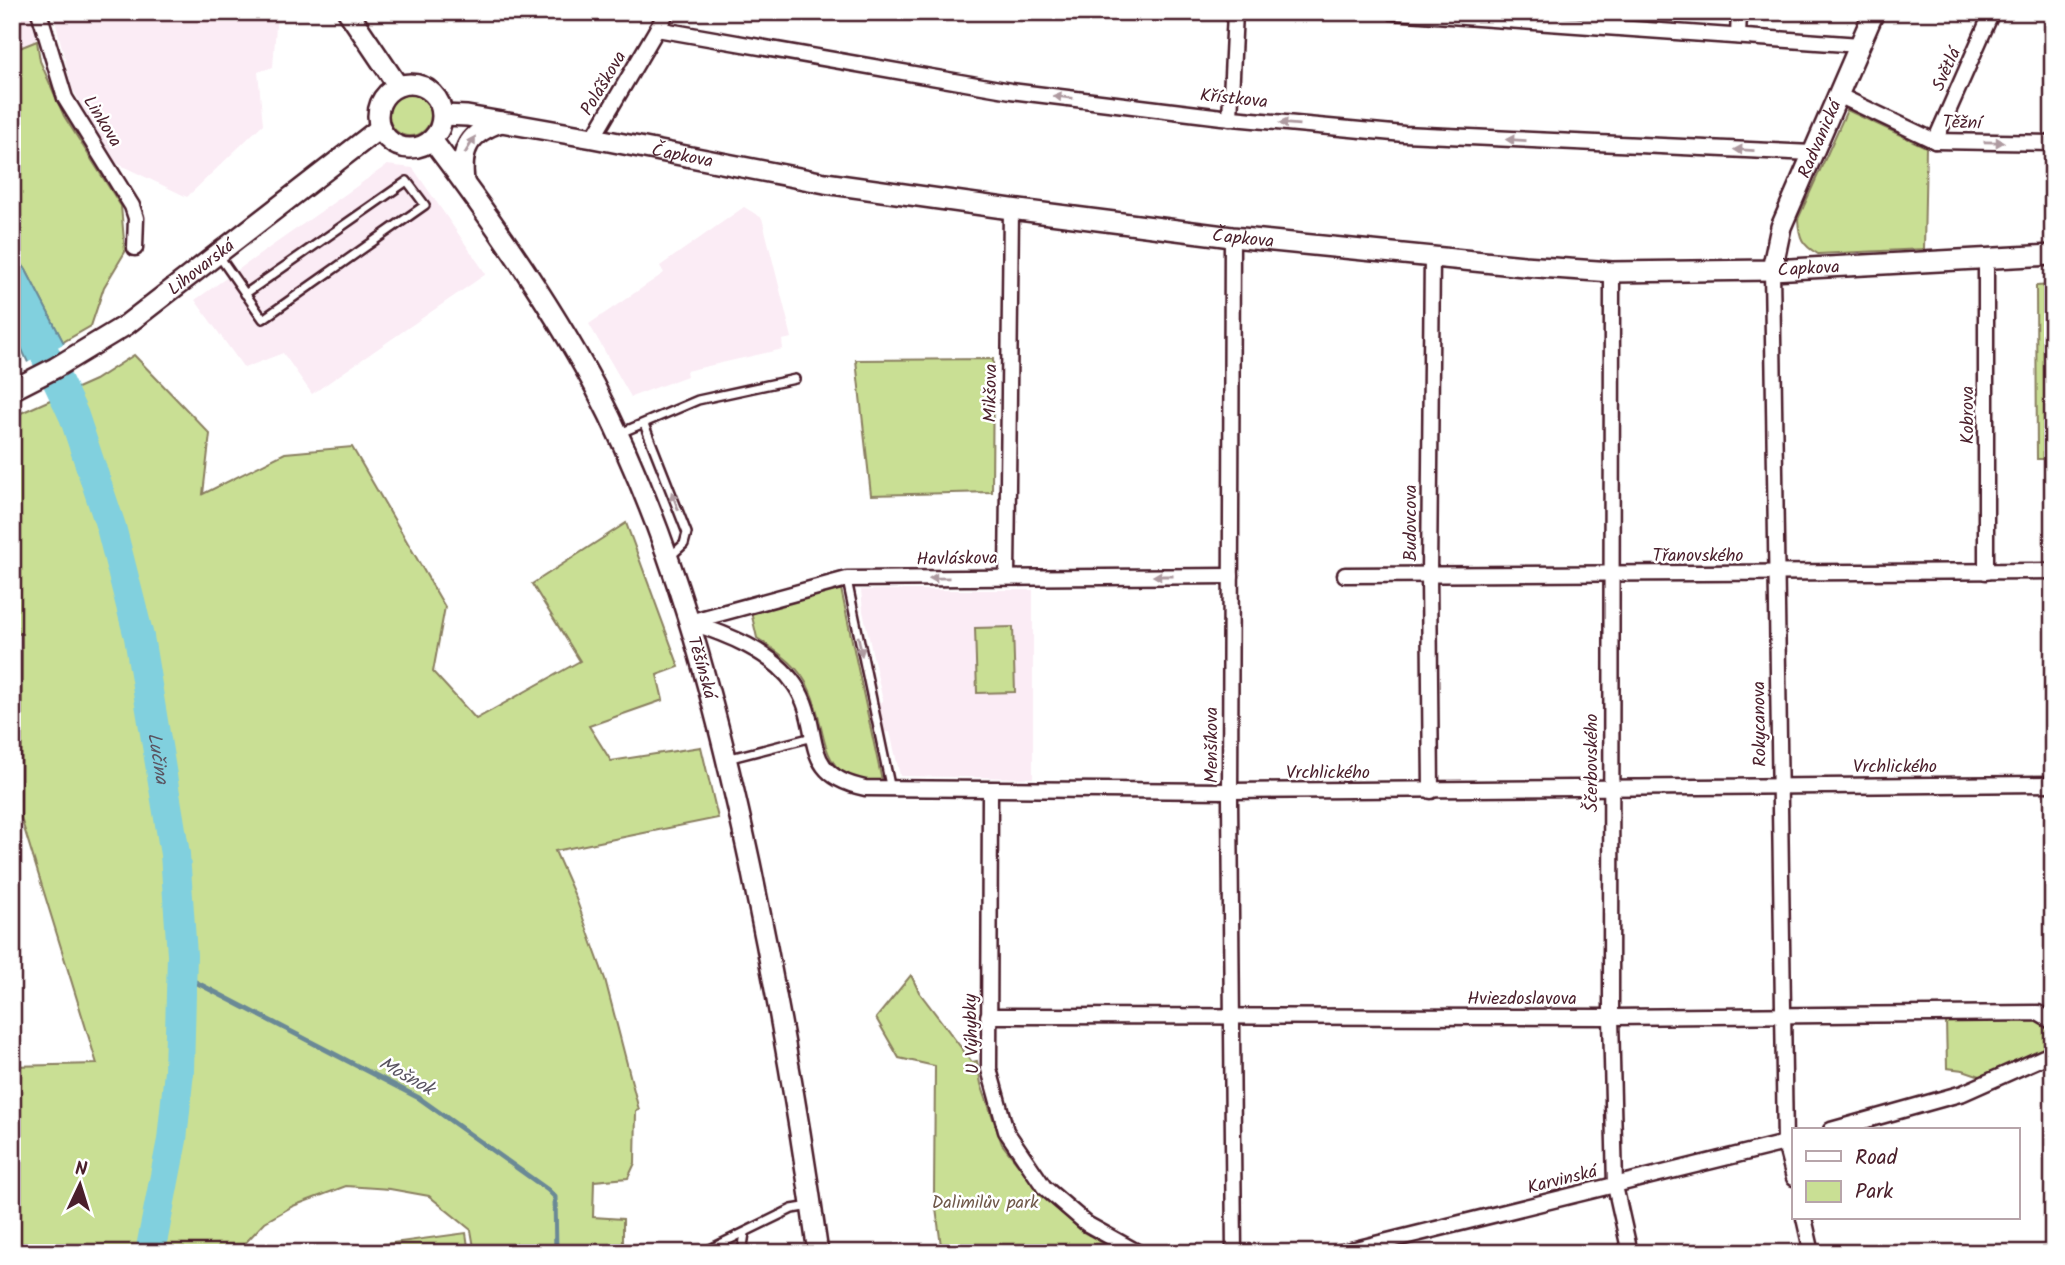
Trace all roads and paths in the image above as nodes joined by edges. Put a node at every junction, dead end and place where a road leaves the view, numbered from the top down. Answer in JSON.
{"nodes":[{"id":1,"x":39,"y":12,"type":"edge"},
{"id":2,"x":348,"y":12,"type":"edge"},
{"id":3,"x":667,"y":12,"type":"edge"},
{"id":4,"x":1234,"y":12,"type":"edge"},
{"id":5,"x":1393,"y":12,"type":"edge"},
{"id":6,"x":1739,"y":12,"type":"edge"},
{"id":7,"x":1874,"y":12,"type":"edge"},
{"id":8,"x":1992,"y":12,"type":"edge"},
{"id":9,"x":657,"y":29,"type":"junction"},
{"id":10,"x":1738,"y":36,"type":"junction"},
{"id":11,"x":1860,"y":45,"type":"junction"},
{"id":12,"x":398,"y":86,"type":"junction"},
{"id":13,"x":1838,"y":95,"type":"junction"},
{"id":14,"x":443,"y":115,"type":"junction"},
{"id":15,"x":1230,"y":118,"type":"junction"},
{"id":16,"x":501,"y":122,"type":"junction"},
{"id":17,"x":380,"y":128,"type":"junction"},
{"id":18,"x":593,"y":138,"type":"junction"},
{"id":19,"x":432,"y":140,"type":"junction"},
{"id":20,"x":1935,"y":141,"type":"junction"},
{"id":21,"x":2053,"y":143,"type":"edge"},
{"id":22,"x":1812,"y":153,"type":"junction"},
{"id":23,"x":464,"y":183,"type":"junction"},
{"id":24,"x":1011,"y":209,"type":"junction"},
{"id":25,"x":1232,"y":237,"type":"junction"},
{"id":26,"x":135,"y":248,"type":"dead end"},
{"id":27,"x":219,"y":255,"type":"junction"},
{"id":28,"x":2053,"y":255,"type":"edge"},
{"id":29,"x":1432,"y":256,"type":"junction"},
{"id":30,"x":1986,"y":258,"type":"junction"},
{"id":31,"x":1772,"y":270,"type":"junction"},
{"id":32,"x":1612,"y":272,"type":"junction"},
{"id":33,"x":246,"y":294,"type":"junction"},
{"id":34,"x":795,"y":379,"type":"dead end"},
{"id":35,"x":12,"y":390,"type":"edge"},
{"id":36,"x":643,"y":424,"type":"junction"},
{"id":37,"x":617,"y":434,"type":"junction"},
{"id":38,"x":668,"y":559,"type":"junction"},
{"id":39,"x":2053,"y":571,"type":"edge"},
{"id":40,"x":1986,"y":572,"type":"junction"},
{"id":41,"x":1776,"y":574,"type":"junction"},
{"id":42,"x":1345,"y":575,"type":"dead end"},
{"id":43,"x":1429,"y":575,"type":"junction"},
{"id":44,"x":1611,"y":575,"type":"junction"},
{"id":45,"x":1231,"y":576,"type":"junction"},
{"id":46,"x":1007,"y":577,"type":"junction"},
{"id":47,"x":847,"y":579,"type":"junction"},
{"id":48,"x":689,"y":622,"type":"junction"},
{"id":49,"x":806,"y":739,"type":"junction"},
{"id":50,"x":726,"y":759,"type":"junction"},
{"id":51,"x":2053,"y":784,"type":"edge"},
{"id":52,"x":1779,"y":786,"type":"junction"},
{"id":53,"x":891,"y":790,"type":"junction"},
{"id":54,"x":1610,"y":790,"type":"junction"},
{"id":55,"x":990,"y":791,"type":"junction"},
{"id":56,"x":1230,"y":791,"type":"junction"},
{"id":57,"x":1431,"y":791,"type":"junction"},
{"id":58,"x":1783,"y":1015,"type":"junction"},
{"id":59,"x":988,"y":1016,"type":"junction"},
{"id":60,"x":1232,"y":1016,"type":"junction"},
{"id":61,"x":1611,"y":1017,"type":"junction"},
{"id":62,"x":2053,"y":1022,"type":"edge"},
{"id":63,"x":2053,"y":1053,"type":"edge"},
{"id":64,"x":1838,"y":1128,"type":"edge"},
{"id":65,"x":1790,"y":1142,"type":"edge"},
{"id":66,"x":1792,"y":1160,"type":"edge"},
{"id":67,"x":1615,"y":1186,"type":"junction"},
{"id":68,"x":811,"y":1206,"type":"junction"},
{"id":69,"x":1804,"y":1220,"type":"edge"},
{"id":70,"x":745,"y":1233,"type":"junction"},
{"id":71,"x":702,"y":1253,"type":"edge"},
{"id":72,"x":742,"y":1253,"type":"edge"},
{"id":73,"x":818,"y":1253,"type":"edge"},
{"id":74,"x":1139,"y":1253,"type":"edge"},
{"id":75,"x":1234,"y":1253,"type":"edge"},
{"id":76,"x":1339,"y":1253,"type":"edge"},
{"id":77,"x":1630,"y":1253,"type":"edge"},
{"id":78,"x":1812,"y":1253,"type":"edge"}],
"edges":[{"from":1,"to":26,"type":"street","name":"Linkova"},
{"from":2,"to":12,"type":"street"},
{"from":3,"to":9,"type":"street","name":"Poláškova"},
{"from":4,"to":15,"type":"street"},
{"from":5,"to":10,"type":"street"},
{"from":6,"to":10,"type":"street"},
{"from":7,"to":11,"type":"street","name":"Radvanická"},
{"from":8,"to":20,"type":"street","name":"Světlá"},
{"from":15,"to":9,"type":"street","name":"Křístkova","one_way":true},
{"from":9,"to":18,"type":"street","name":"Poláškova"},
{"from":10,"to":11,"type":"street"},
{"from":11,"to":13,"type":"street","name":"Radvanická"},
{"from":12,"to":14,"type":"street"},
{"from":12,"to":17,"type":"street"},
{"from":13,"to":20,"type":"street","name":"Těžní"},
{"from":13,"to":22,"type":"street","name":"Radvanická"},
{"from":14,"to":16,"type":"street","name":"Čapkova"},
{"from":14,"to":19,"type":"street"},
{"from":22,"to":15,"type":"street","name":"Křístkova","one_way":true},
{"from":16,"to":18,"type":"street","name":"Čapkova"},
{"from":23,"to":16,"type":"street","one_way":true},
{"from":17,"to":19,"type":"street"},
{"from":17,"to":27,"type":"street","name":"Lihovarská"},
{"from":18,"to":24,"type":"street","name":"Čapkova"},
{"from":19,"to":23,"type":"street","name":"Těšínská"},
{"from":20,"to":21,"type":"street","name":"Těžní","one_way":true},
{"from":22,"to":31,"type":"street","name":"Radvanická"},
{"from":23,"to":37,"type":"street","name":"Těšínská"},
{"from":24,"to":25,"type":"street","name":"Čapkova"},
{"from":24,"to":46,"type":"street","name":"Mikšova"},
{"from":25,"to":29,"type":"street","name":"Čapkova"},
{"from":25,"to":45,"type":"street","name":"Menšíkova"},
{"from":27,"to":33,"type":"lane"},
{"from":27,"to":35,"type":"street","name":"Lihovarská"},
{"from":28,"to":30,"type":"street","name":"Čapkova"},
{"from":29,"to":32,"type":"street","name":"Čapkova"},
{"from":29,"to":43,"type":"street","name":"Budovcova"},
{"from":30,"to":31,"type":"street","name":"Čapkova"},
{"from":30,"to":40,"type":"street","name":"Kobrova"},
{"from":31,"to":32,"type":"street","name":"Čapkova"},
{"from":31,"to":41,"type":"street","name":"Rokycanova"},
{"from":32,"to":44,"type":"street","name":"Ščerbovského"},
{"from":33,"to":33,"type":"lane"},
{"from":34,"to":36,"type":"lane"},
{"from":36,"to":37,"type":"lane"},
{"from":38,"to":36,"type":"lane","one_way":true},
{"from":37,"to":38,"type":"street","name":"Těšínská"},
{"from":38,"to":48,"type":"street","name":"Těšínská"},
{"from":39,"to":40,"type":"street","name":"Třanovského"},
{"from":40,"to":41,"type":"street","name":"Třanovského"},
{"from":41,"to":44,"type":"street","name":"Třanovského"},
{"from":41,"to":52,"type":"street","name":"Rokycanova"},
{"from":42,"to":43,"type":"street","name":"Třanovského"},
{"from":43,"to":44,"type":"street","name":"Třanovského"},
{"from":43,"to":57,"type":"street","name":"Budovcova"},
{"from":44,"to":54,"type":"street","name":"Ščerbovského"},
{"from":45,"to":46,"type":"street","name":"Havláskova","one_way":true},
{"from":45,"to":56,"type":"street","name":"Menšíkova"},
{"from":46,"to":47,"type":"street","name":"Havláskova","one_way":true},
{"from":47,"to":48,"type":"street","name":"Havláskova"},
{"from":47,"to":53,"type":"lane","one_way":true},
{"from":48,"to":49,"type":"street","name":"Vrchlického"},
{"from":48,"to":50,"type":"street","name":"Těšínská"},
{"from":49,"to":50,"type":"lane"},
{"from":49,"to":53,"type":"street","name":"Vrchlického"},
{"from":50,"to":68,"type":"street","name":"Těšínská"},
{"from":51,"to":52,"type":"street","name":"Vrchlického"},
{"from":52,"to":54,"type":"street","name":"Vrchlického"},
{"from":52,"to":58,"type":"street","name":"Rokycanova"},
{"from":53,"to":55,"type":"street","name":"Vrchlického"},
{"from":54,"to":57,"type":"street","name":"Vrchlického"},
{"from":54,"to":61,"type":"street","name":"Ščerbovského"},
{"from":55,"to":56,"type":"street","name":"Vrchlického"},
{"from":55,"to":59,"type":"street","name":"U Výhybky"},
{"from":56,"to":57,"type":"street","name":"Vrchlického"},
{"from":56,"to":60,"type":"street","name":"Menšíkova"},
{"from":58,"to":61,"type":"street","name":"Hviezdoslavova"},
{"from":58,"to":62,"type":"street","name":"Hviezdoslavova"},
{"from":58,"to":65,"type":"street","name":"Rokycanova"},
{"from":59,"to":60,"type":"street","name":"Hviezdoslavova"},
{"from":59,"to":74,"type":"street","name":"U Výhybky"},
{"from":60,"to":61,"type":"street","name":"Hviezdoslavova"},
{"from":60,"to":75,"type":"street","name":"Menšíkova"},
{"from":61,"to":67,"type":"street","name":"Ščerbovského"},
{"from":63,"to":64,"type":"street"},
{"from":65,"to":66,"type":"street","name":"Rokycanova"},
{"from":65,"to":67,"type":"street","name":"Karvinská"},
{"from":67,"to":76,"type":"street","name":"Karvinská"},
{"from":67,"to":77,"type":"street","name":"Ščerbovského"},
{"from":68,"to":70,"type":"lane"},
{"from":68,"to":73,"type":"street","name":"Těšínská"},
{"from":69,"to":78,"type":"street"},
{"from":70,"to":71,"type":"lane"},
{"from":70,"to":72,"type":"lane"}]}
